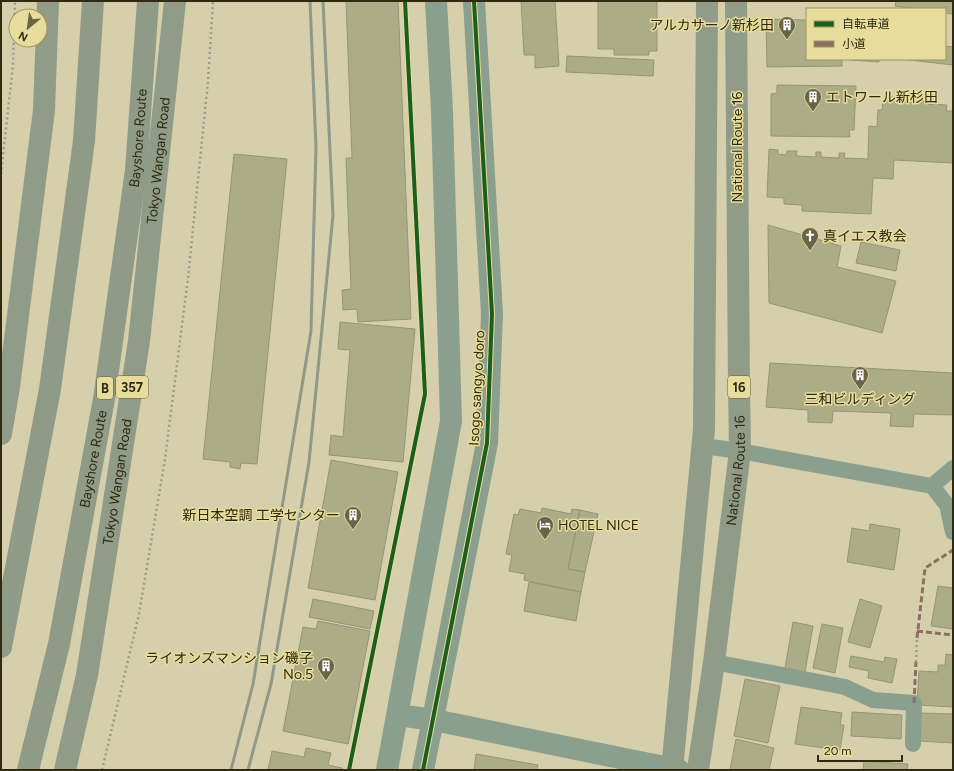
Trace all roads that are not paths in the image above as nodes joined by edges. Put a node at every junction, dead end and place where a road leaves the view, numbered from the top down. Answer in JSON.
{"nodes":[{"id":1,"x":48,"y":1,"type":"edge"},
{"id":2,"x":93,"y":1,"type":"edge"},
{"id":3,"x":148,"y":1,"type":"edge"},
{"id":4,"x":176,"y":1,"type":"edge"},
{"id":5,"x":436,"y":1,"type":"edge"},
{"id":6,"x":474,"y":1,"type":"edge"},
{"id":7,"x":707,"y":1,"type":"edge"},
{"id":8,"x":736,"y":1,"type":"edge"},
{"id":9,"x":1,"y":434,"type":"edge"},
{"id":10,"x":703,"y":446,"type":"junction"},
{"id":11,"x":740,"y":451,"type":"junction"},
{"id":12,"x":953,"y":468,"type":"edge"},
{"id":13,"x":932,"y":486,"type":"junction"},
{"id":14,"x":953,"y":532,"type":"edge"},
{"id":15,"x":1,"y":647,"type":"edge"},
{"id":16,"x":714,"y":662,"type":"junction"},
{"id":17,"x":398,"y":715,"type":"junction"},
{"id":18,"x":434,"y":720,"type":"junction"},
{"id":19,"x":913,"y":744,"type":"dead end"},
{"id":20,"x":28,"y":770,"type":"edge"},
{"id":21,"x":65,"y":770,"type":"edge"},
{"id":22,"x":387,"y":770,"type":"edge"},
{"id":23,"x":423,"y":770,"type":"edge"},
{"id":24,"x":675,"y":770,"type":"edge"},
{"id":25,"x":698,"y":770,"type":"edge"}],
"edges":[{"from":1,"to":9,"type":"highway"},
{"from":2,"to":15,"type":"highway"},
{"from":3,"to":20,"type":"highway","name":"Bayshore Route","number":"B"},
{"from":4,"to":21,"type":"highway","name":"Tokyo Wangan Road","number":"357"},
{"from":5,"to":17,"type":"street","name":"Isogo sangyo doro"},
{"from":6,"to":18,"type":"street","name":"Isogo sangyo doro"},
{"from":7,"to":10,"type":"highway"},
{"from":8,"to":11,"type":"highway","name":"National Route 16","number":"16"},
{"from":10,"to":11,"type":"lane"},
{"from":10,"to":24,"type":"highway"},
{"from":11,"to":13,"type":"lane"},
{"from":11,"to":16,"type":"highway","name":"National Route 16","number":"16"},
{"from":12,"to":13,"type":"lane"},
{"from":13,"to":14,"type":"lane"},
{"from":16,"to":19,"type":"lane"},
{"from":16,"to":25,"type":"highway","name":"National Route 16","number":"16"},
{"from":17,"to":18,"type":"street"},
{"from":17,"to":22,"type":"street","name":"Isogo sangyo doro"},
{"from":18,"to":23,"type":"street","name":"Isogo sangyo doro"},
{"from":18,"to":24,"type":"street"}]}
